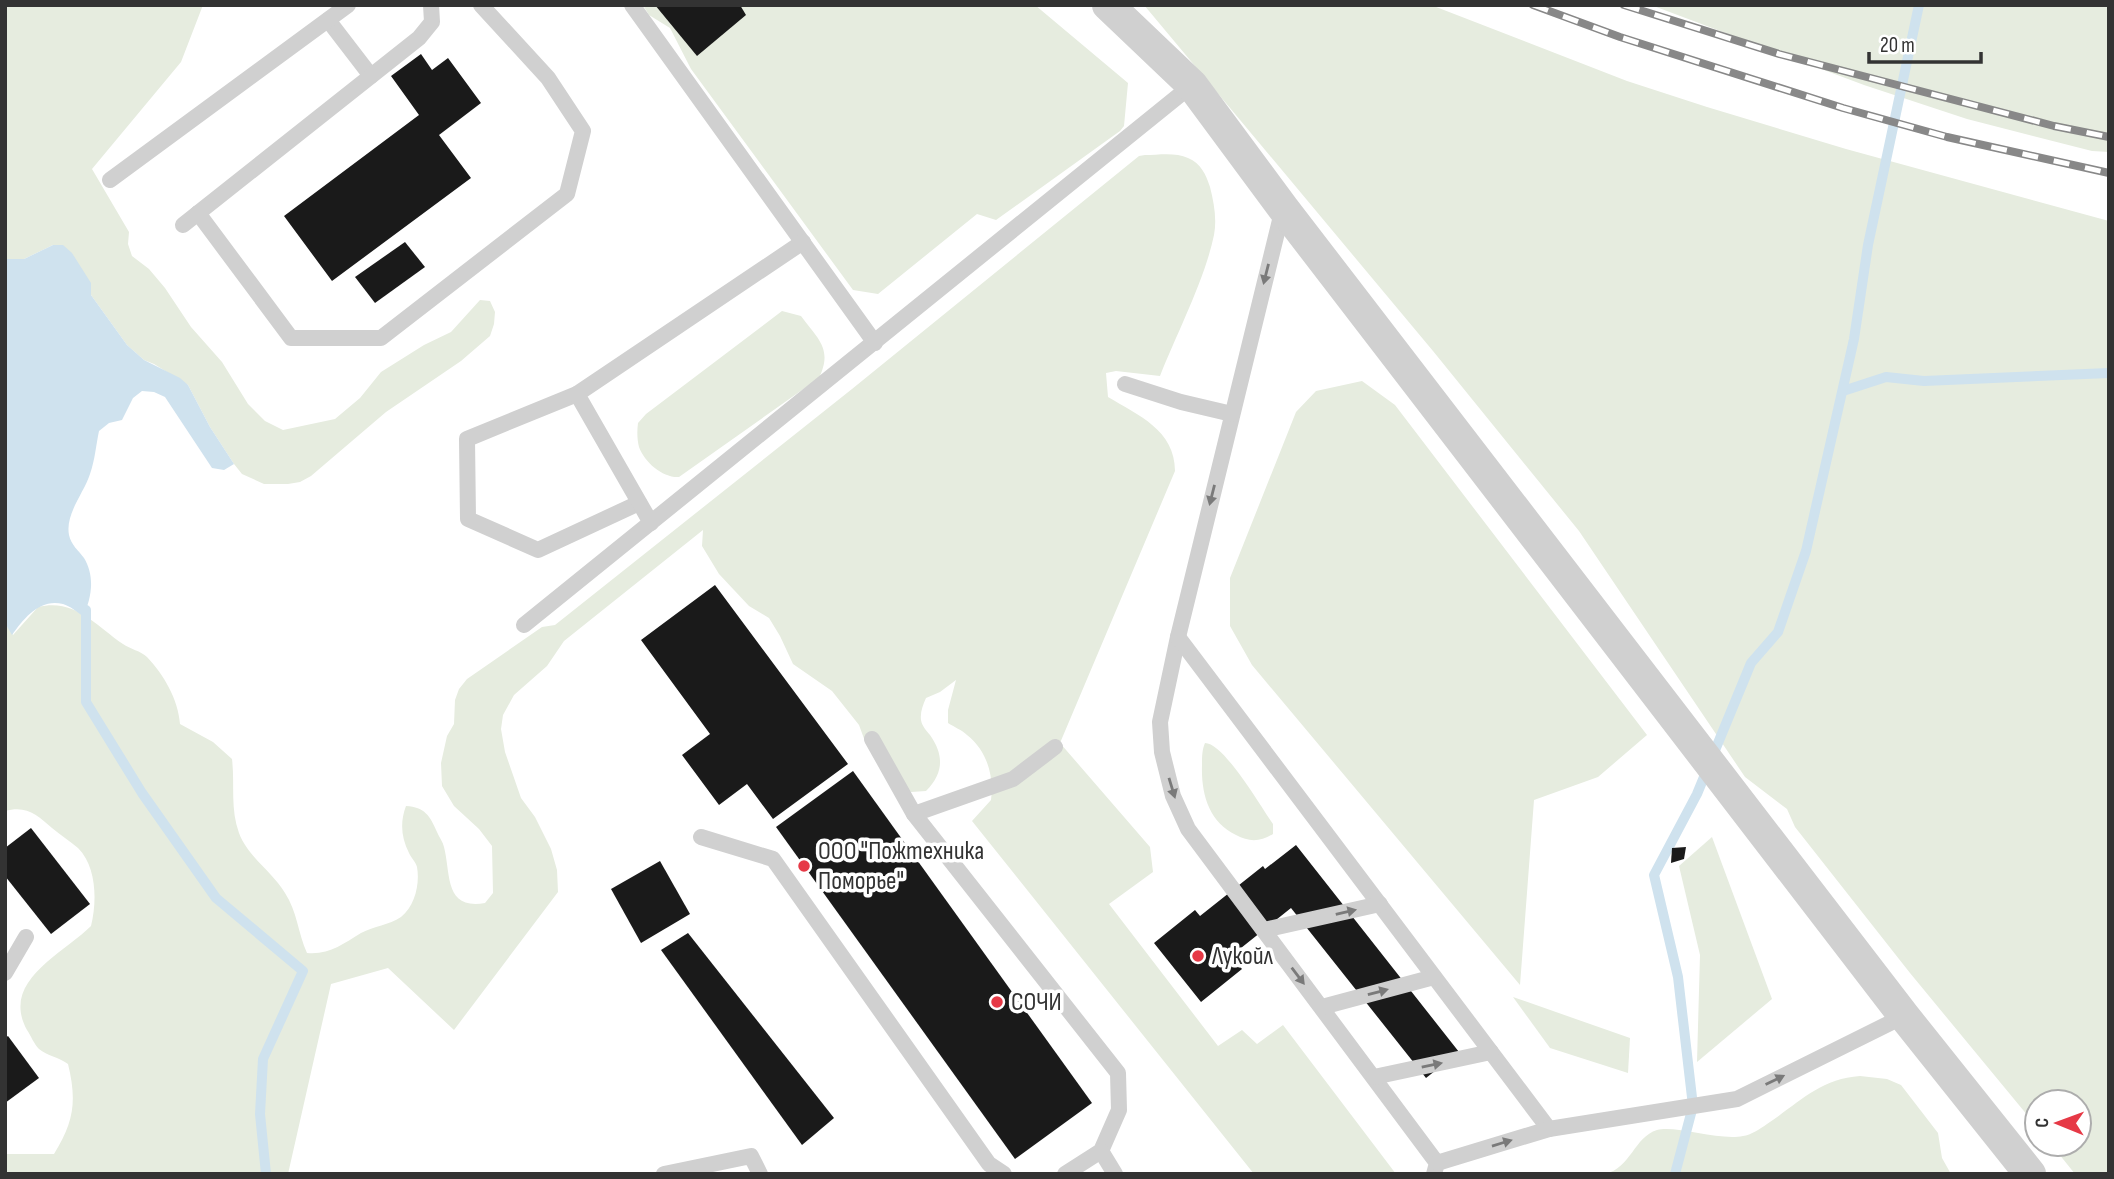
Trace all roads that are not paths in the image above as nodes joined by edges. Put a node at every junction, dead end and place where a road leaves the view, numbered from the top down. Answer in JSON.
{"nodes":[{"id":1,"x":348,"y":5,"type":"edge"},
{"id":2,"x":431,"y":5,"type":"edge"},
{"id":3,"x":481,"y":5,"type":"edge"},
{"id":4,"x":632,"y":5,"type":"edge"},
{"id":5,"x":1108,"y":5,"type":"edge"},
{"id":6,"x":328,"y":20,"type":"junction"},
{"id":7,"x":371,"y":76,"type":"junction"},
{"id":8,"x":1192,"y":85,"type":"junction"},
{"id":9,"x":110,"y":180,"type":"dead end"},
{"id":10,"x":1283,"y":208,"type":"junction"},
{"id":11,"x":198,"y":213,"type":"junction"},
{"id":12,"x":183,"y":225,"type":"dead end"},
{"id":13,"x":803,"y":242,"type":"junction"},
{"id":14,"x":875,"y":343,"type":"junction"},
{"id":15,"x":1125,"y":384,"type":"dead end"},
{"id":16,"x":577,"y":394,"type":"junction"},
{"id":17,"x":1232,"y":414,"type":"junction"},
{"id":18,"x":639,"y":503,"type":"junction"},
{"id":19,"x":651,"y":523,"type":"junction"},
{"id":20,"x":524,"y":625,"type":"dead end"},
{"id":21,"x":1178,"y":637,"type":"junction"},
{"id":22,"x":872,"y":739,"type":"dead end"},
{"id":23,"x":1055,"y":747,"type":"dead end"},
{"id":24,"x":914,"y":814,"type":"junction"},
{"id":25,"x":701,"y":837,"type":"dead end"},
{"id":26,"x":1380,"y":904,"type":"junction"},
{"id":27,"x":1264,"y":930,"type":"junction"},
{"id":28,"x":26,"y":937,"type":"dead end"},
{"id":29,"x":5,"y":973,"type":"edge"},
{"id":30,"x":1434,"y":977,"type":"junction"},
{"id":31,"x":1321,"y":1007,"type":"junction"},
{"id":32,"x":1904,"y":1016,"type":"junction"},
{"id":33,"x":1491,"y":1052,"type":"junction"},
{"id":34,"x":1374,"y":1077,"type":"junction"},
{"id":35,"x":1549,"y":1129,"type":"junction"},
{"id":36,"x":1101,"y":1151,"type":"junction"},
{"id":37,"x":1435,"y":1168,"type":"edge"},
{"id":38,"x":664,"y":1174,"type":"edge"},
{"id":39,"x":760,"y":1174,"type":"edge"},
{"id":40,"x":1004,"y":1174,"type":"edge"},
{"id":41,"x":1065,"y":1174,"type":"edge"},
{"id":42,"x":1115,"y":1174,"type":"edge"},
{"id":43,"x":2030,"y":1174,"type":"edge"}],
"edges":[{"from":1,"to":6,"type":"lane"},
{"from":2,"to":7,"type":"lane"},
{"from":3,"to":11,"type":"lane"},
{"from":4,"to":13,"type":"lane"},
{"from":5,"to":8,"type":"street"},
{"from":6,"to":7,"type":"lane"},
{"from":6,"to":9,"type":"lane"},
{"from":7,"to":11,"type":"lane"},
{"from":8,"to":10,"type":"street"},
{"from":8,"to":14,"type":"lane"},
{"from":10,"to":17,"type":"lane","one_way":true},
{"from":10,"to":32,"type":"street"},
{"from":11,"to":12,"type":"lane"},
{"from":13,"to":14,"type":"lane"},
{"from":13,"to":16,"type":"lane"},
{"from":14,"to":19,"type":"lane"},
{"from":15,"to":17,"type":"lane"},
{"from":16,"to":18,"type":"lane"},
{"from":16,"to":18,"type":"lane"},
{"from":17,"to":21,"type":"lane","one_way":true},
{"from":18,"to":19,"type":"lane"},
{"from":19,"to":20,"type":"lane"},
{"from":21,"to":26,"type":"lane"},
{"from":21,"to":27,"type":"lane","one_way":true},
{"from":22,"to":24,"type":"lane"},
{"from":23,"to":24,"type":"lane"},
{"from":24,"to":36,"type":"lane"},
{"from":25,"to":40,"type":"lane"},
{"from":27,"to":26,"type":"lane","one_way":true},
{"from":26,"to":30,"type":"lane"},
{"from":27,"to":31,"type":"lane","one_way":true},
{"from":28,"to":29,"type":"lane"},
{"from":31,"to":30,"type":"lane","one_way":true},
{"from":30,"to":33,"type":"lane"},
{"from":31,"to":34,"type":"lane"},
{"from":35,"to":32,"type":"lane","one_way":true},
{"from":32,"to":43,"type":"street"},
{"from":34,"to":33,"type":"lane","one_way":true},
{"from":33,"to":35,"type":"lane"},
{"from":34,"to":37,"type":"lane"},
{"from":37,"to":35,"type":"lane","one_way":true},
{"from":36,"to":41,"type":"lane"},
{"from":36,"to":42,"type":"lane"},
{"from":38,"to":39,"type":"lane"}]}
